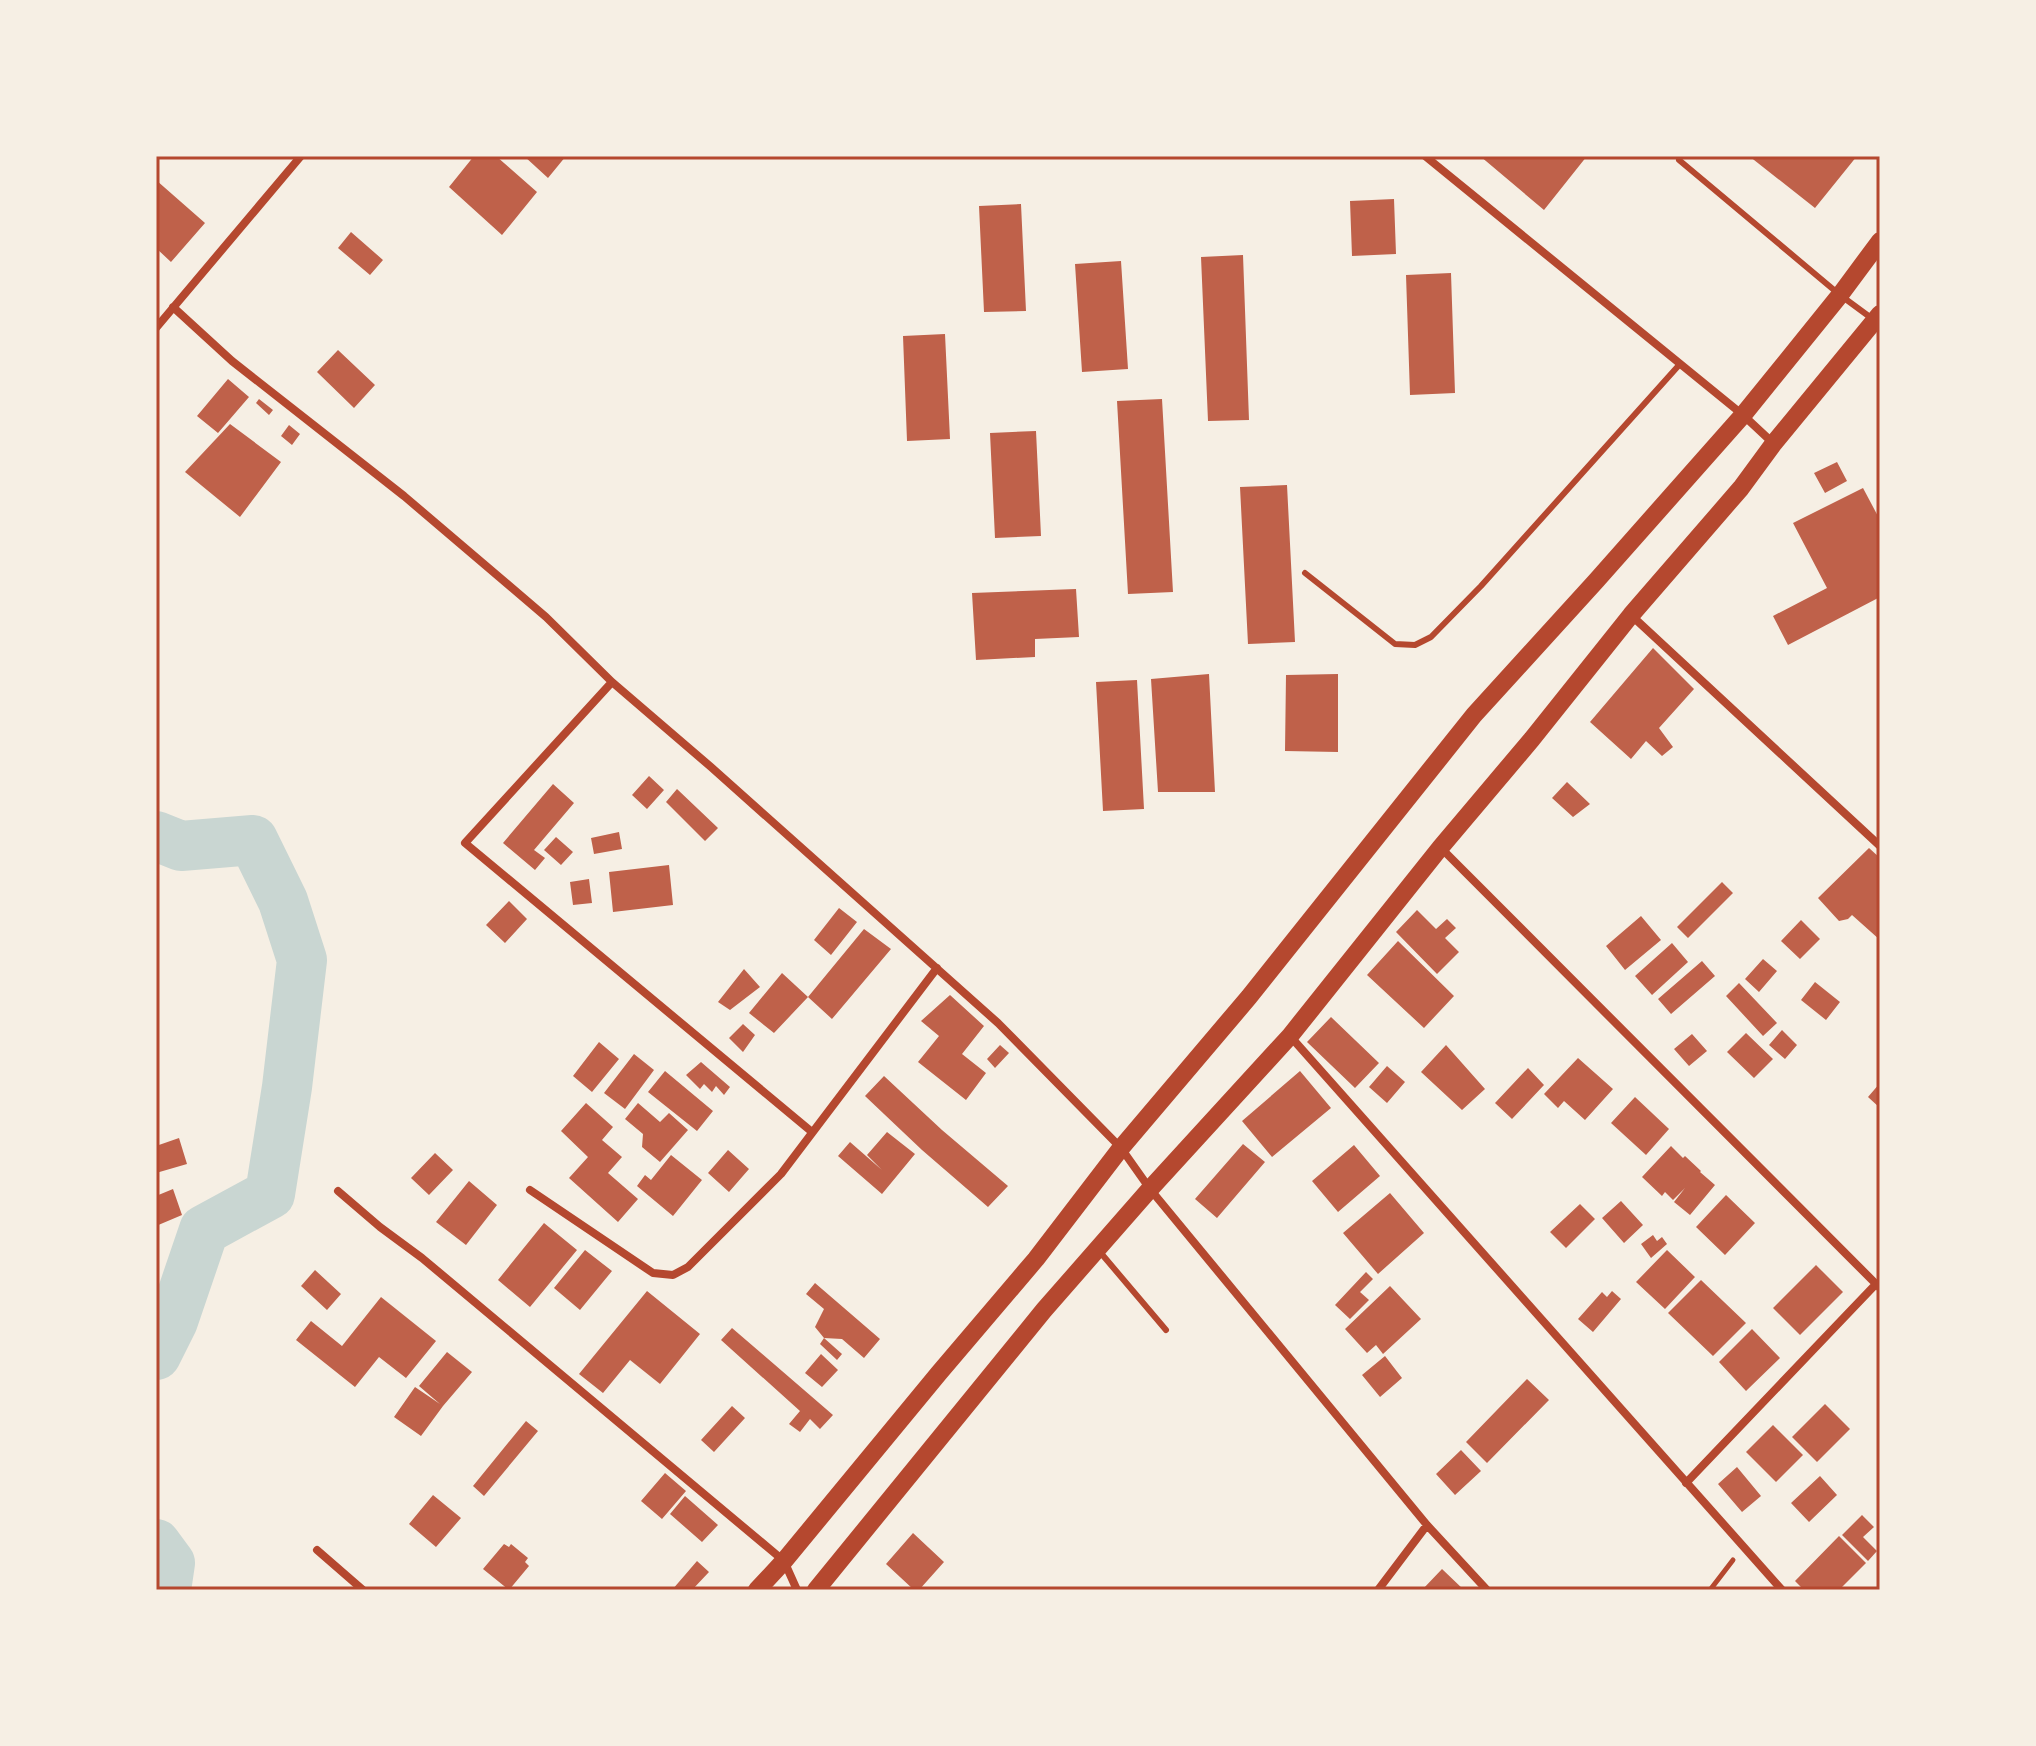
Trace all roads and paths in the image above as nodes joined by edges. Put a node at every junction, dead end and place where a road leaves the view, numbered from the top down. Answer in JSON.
{"nodes":[{"id":1,"x":301,"y":156,"type":"edge"},
{"id":2,"x":1425,"y":156,"type":"edge"},
{"id":3,"x":1679,"y":160,"type":"dead end"},
{"id":4,"x":1880,"y":241,"type":"edge"},
{"id":5,"x":1840,"y":295,"type":"junction"},
{"id":6,"x":173,"y":307,"type":"junction"},
{"id":7,"x":1877,"y":317,"type":"edge"},
{"id":8,"x":156,"y":328,"type":"edge"},
{"id":9,"x":1680,"y":364,"type":"junction"},
{"id":10,"x":1743,"y":415,"type":"junction"},
{"id":11,"x":1774,"y":443,"type":"junction"},
{"id":12,"x":1305,"y":573,"type":"dead end"},
{"id":13,"x":1631,"y":615,"type":"junction"},
{"id":14,"x":612,"y":682,"type":"junction"},
{"id":15,"x":1880,"y":846,"type":"edge"},
{"id":16,"x":1440,"y":848,"type":"junction"},
{"id":17,"x":937,"y":968,"type":"junction"},
{"id":18,"x":1290,"y":1036,"type":"junction"},
{"id":19,"x":812,"y":1132,"type":"junction"},
{"id":20,"x":1121,"y":1148,"type":"junction"},
{"id":21,"x":1150,"y":1189,"type":"junction"},
{"id":22,"x":530,"y":1190,"type":"dead end"},
{"id":23,"x":338,"y":1191,"type":"dead end"},
{"id":24,"x":1097,"y":1249,"type":"junction"},
{"id":25,"x":1878,"y":1286,"type":"edge"},
{"id":26,"x":1166,"y":1330,"type":"dead end"},
{"id":27,"x":1686,"y":1483,"type":"junction"},
{"id":28,"x":1427,"y":1525,"type":"junction"},
{"id":29,"x":1742,"y":1545,"type":"junction"},
{"id":30,"x":317,"y":1550,"type":"dead end"},
{"id":31,"x":784,"y":1561,"type":"junction"},
{"id":32,"x":363,"y":1590,"type":"edge"},
{"id":33,"x":757,"y":1590,"type":"edge"},
{"id":34,"x":797,"y":1590,"type":"edge"},
{"id":35,"x":816,"y":1590,"type":"edge"},
{"id":36,"x":1378,"y":1590,"type":"edge"},
{"id":37,"x":1487,"y":1590,"type":"edge"},
{"id":38,"x":1710,"y":1590,"type":"edge"},
{"id":39,"x":1782,"y":1590,"type":"edge"}],
"edges":[{"from":1,"to":6,"type":"street"},
{"from":2,"to":9,"type":"street"},
{"from":3,"to":5,"type":"lane"},
{"from":4,"to":5,"type":"main road"},
{"from":5,"to":7,"type":"lane"},
{"from":5,"to":10,"type":"main road"},
{"from":6,"to":8,"type":"street"},
{"from":6,"to":14,"type":"street"},
{"from":7,"to":11,"type":"main road"},
{"from":9,"to":10,"type":"street"},
{"from":9,"to":12,"type":"lane"},
{"from":10,"to":11,"type":"street"},
{"from":10,"to":20,"type":"main road"},
{"from":11,"to":13,"type":"main road"},
{"from":13,"to":15,"type":"street"},
{"from":13,"to":16,"type":"main road"},
{"from":14,"to":17,"type":"street"},
{"from":14,"to":19,"type":"street"},
{"from":16,"to":18,"type":"main road"},
{"from":16,"to":25,"type":"street"},
{"from":17,"to":19,"type":"street"},
{"from":17,"to":20,"type":"street"},
{"from":18,"to":21,"type":"main road"},
{"from":18,"to":27,"type":"street"},
{"from":19,"to":22,"type":"street"},
{"from":20,"to":21,"type":"street"},
{"from":20,"to":31,"type":"main road"},
{"from":21,"to":24,"type":"main road"},
{"from":21,"to":28,"type":"street"},
{"from":23,"to":31,"type":"street"},
{"from":24,"to":26,"type":"lane"},
{"from":24,"to":35,"type":"main road"},
{"from":25,"to":27,"type":"street"},
{"from":27,"to":29,"type":"street"},
{"from":28,"to":36,"type":"street"},
{"from":28,"to":37,"type":"street"},
{"from":29,"to":38,"type":"path"},
{"from":29,"to":39,"type":"street"},
{"from":30,"to":32,"type":"street"},
{"from":31,"to":33,"type":"main road"},
{"from":31,"to":34,"type":"street"}]}
